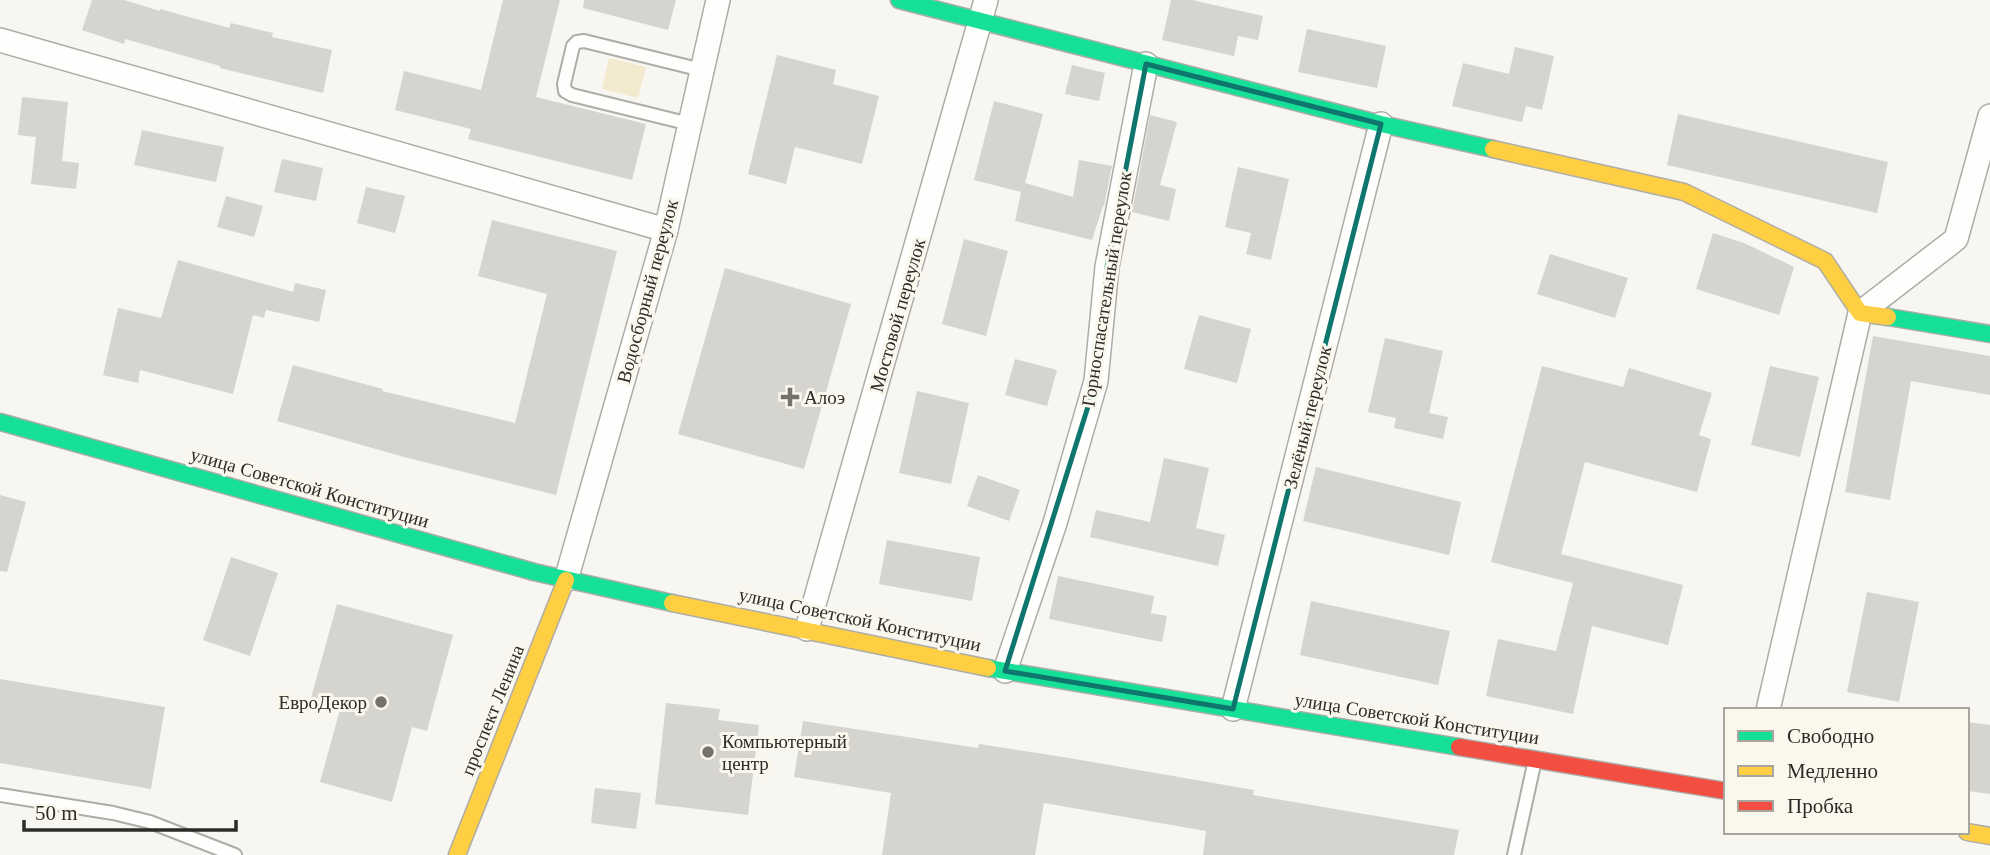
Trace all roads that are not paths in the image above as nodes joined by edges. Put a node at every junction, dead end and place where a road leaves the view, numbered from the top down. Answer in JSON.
{"nodes":[{"id":1,"x":718,"y":0,"type":"edge"},
{"id":2,"x":900,"y":0,"type":"edge"},
{"id":3,"x":983,"y":11,"type":"edge"},
{"id":4,"x":0,"y":40,"type":"edge"},
{"id":5,"x":1146,"y":64,"type":"junction"},
{"id":6,"x":702,"y":70,"type":"junction"},
{"id":7,"x":1990,"y":116,"type":"edge"},
{"id":8,"x":690,"y":124,"type":"junction"},
{"id":9,"x":1381,"y":124,"type":"junction"},
{"id":10,"x":666,"y":230,"type":"junction"},
{"id":11,"x":1860,"y":313,"type":"junction"},
{"id":12,"x":1990,"y":334,"type":"edge"},
{"id":13,"x":0,"y":422,"type":"edge"},
{"id":14,"x":566,"y":580,"type":"junction"},
{"id":15,"x":807,"y":629,"type":"junction"},
{"id":16,"x":1005,"y":671,"type":"junction"},
{"id":17,"x":1768,"y":708,"type":"edge"},
{"id":18,"x":1233,"y":709,"type":"junction"},
{"id":19,"x":1535,"y":758,"type":"junction"},
{"id":20,"x":1724,"y":791,"type":"edge"},
{"id":21,"x":0,"y":795,"type":"edge"},
{"id":22,"x":1969,"y":832,"type":"edge"},
{"id":23,"x":1990,"y":836,"type":"edge"},
{"id":24,"x":235,"y":855,"type":"edge"},
{"id":25,"x":457,"y":855,"type":"edge"},
{"id":26,"x":1514,"y":855,"type":"edge"}],
"edges":[{"from":1,"to":6,"type":"street","name":"Водосборный переулок"},
{"from":2,"to":3,"type":"main road"},
{"from":3,"to":5,"type":"main road"},
{"from":3,"to":15,"type":"street","name":"Мостовой переулок"},
{"from":4,"to":10,"type":"street"},
{"from":5,"to":9,"type":"main road"},
{"from":5,"to":16,"type":"street","name":"Горноспасательный переулок"},
{"from":6,"to":8,"type":"street","name":"Водосборный переулок"},
{"from":6,"to":8,"type":"lane"},
{"from":7,"to":11,"type":"street"},
{"from":8,"to":10,"type":"street","name":"Водосборный переулок"},
{"from":9,"to":11,"type":"main road"},
{"from":9,"to":18,"type":"street","name":"Зелёный переулок"},
{"from":10,"to":14,"type":"street","name":"Водосборный переулок"},
{"from":11,"to":12,"type":"main road"},
{"from":11,"to":17,"type":"street"},
{"from":13,"to":14,"type":"main road","name":"улица Советской Конституции"},
{"from":14,"to":15,"type":"main road","name":"улица Советской Конституции"},
{"from":14,"to":25,"type":"main road","name":"проспект Ленина"},
{"from":15,"to":16,"type":"main road","name":"улица Советской Конституции"},
{"from":16,"to":18,"type":"main road","name":"улица Советской Конституции"},
{"from":18,"to":19,"type":"main road","name":"улица Советской Конституции"},
{"from":19,"to":20,"type":"main road","name":"улица Советской Конституции"},
{"from":19,"to":26,"type":"lane"},
{"from":21,"to":24,"type":"lane"},
{"from":22,"to":23,"type":"main road"}]}
